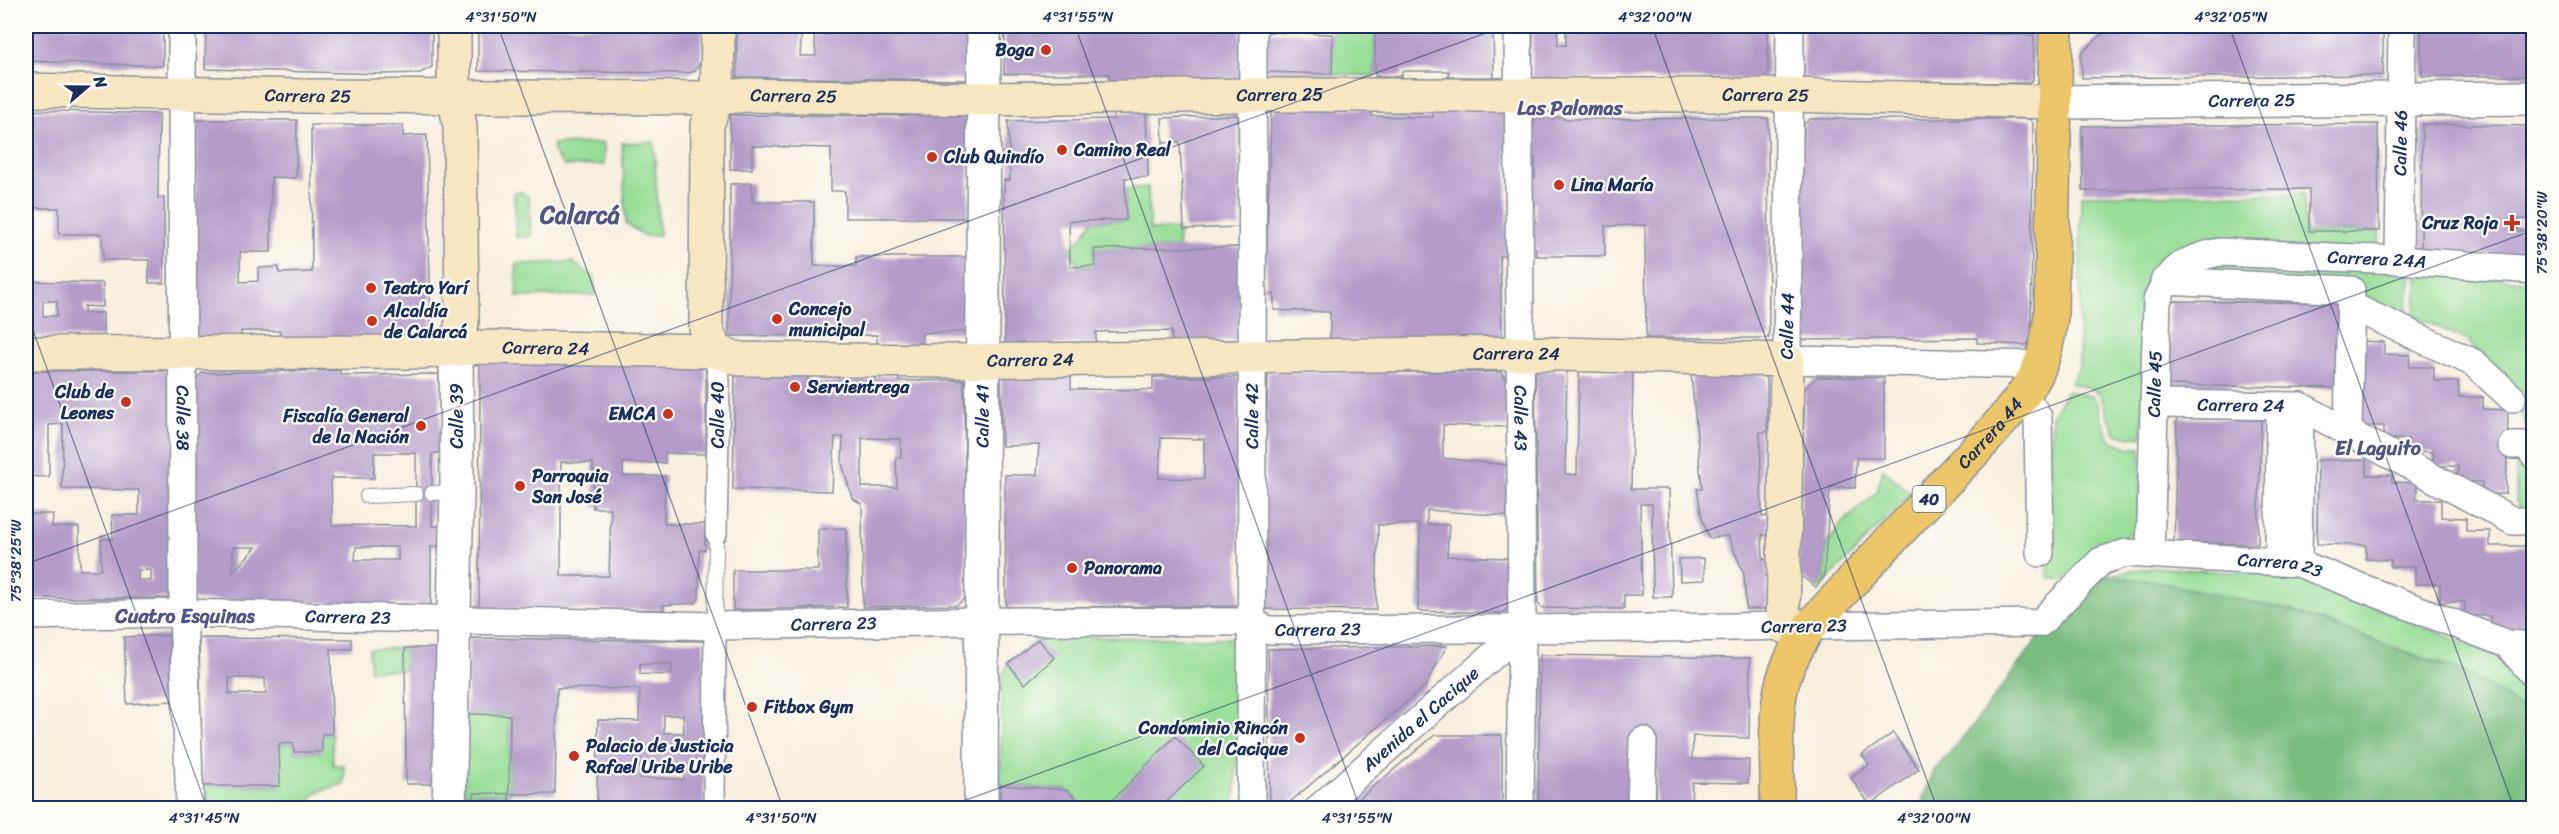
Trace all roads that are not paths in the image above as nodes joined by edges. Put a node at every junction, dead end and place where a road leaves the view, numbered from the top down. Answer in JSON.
{"nodes":[{"id":1,"x":182,"y":26,"type":"edge"},
{"id":2,"x":454,"y":26,"type":"edge"},
{"id":3,"x":718,"y":26,"type":"edge"},
{"id":4,"x":984,"y":26,"type":"edge"},
{"id":5,"x":1253,"y":26,"type":"edge"},
{"id":6,"x":1518,"y":26,"type":"edge"},
{"id":7,"x":1790,"y":26,"type":"edge"},
{"id":8,"x":2402,"y":26,"type":"edge"},
{"id":9,"x":2060,"y":34,"type":"edge"},
{"id":10,"x":26,"y":90,"type":"edge"},
{"id":11,"x":181,"y":93,"type":"junction"},
{"id":12,"x":1252,"y":95,"type":"junction"},
{"id":13,"x":1519,"y":95,"type":"junction"},
{"id":14,"x":1790,"y":95,"type":"junction"},
{"id":15,"x":454,"y":97,"type":"junction"},
{"id":16,"x":717,"y":98,"type":"junction"},
{"id":17,"x":2534,"y":98,"type":"edge"},
{"id":18,"x":984,"y":99,"type":"junction"},
{"id":19,"x":2401,"y":99,"type":"junction"},
{"id":20,"x":2054,"y":102,"type":"junction"},
{"id":21,"x":2399,"y":260,"type":"junction"},
{"id":22,"x":2534,"y":270,"type":"edge"},
{"id":23,"x":2164,"y":281,"type":"junction"},
{"id":24,"x":2351,"y":298,"type":"junction"},
{"id":25,"x":456,"y":350,"type":"junction"},
{"id":26,"x":715,"y":351,"type":"junction"},
{"id":27,"x":26,"y":353,"type":"edge"},
{"id":28,"x":1521,"y":353,"type":"junction"},
{"id":29,"x":183,"y":354,"type":"junction"},
{"id":30,"x":1251,"y":356,"type":"junction"},
{"id":31,"x":984,"y":360,"type":"junction"},
{"id":32,"x":1787,"y":360,"type":"junction"},
{"id":33,"x":2039,"y":365,"type":"junction"},
{"id":34,"x":2023,"y":393,"type":"junction"},
{"id":35,"x":2512,"y":398,"type":"dead end"},
{"id":36,"x":2154,"y":404,"type":"junction"},
{"id":37,"x":2290,"y":406,"type":"junction"},
{"id":38,"x":2348,"y":431,"type":"junction"},
{"id":39,"x":416,"y":494,"type":"dead end"},
{"id":40,"x":367,"y":496,"type":"dead end"},
{"id":41,"x":2523,"y":521,"type":"edge"},
{"id":42,"x":716,"y":533,"type":"joint"},
{"id":43,"x":2040,"y":553,"type":"dead end"},
{"id":44,"x":2151,"y":554,"type":"junction"},
{"id":45,"x":2288,"y":562,"type":"junction"},
{"id":46,"x":183,"y":613,"type":"junction"},
{"id":47,"x":26,"y":616,"type":"edge"},
{"id":48,"x":453,"y":620,"type":"junction"},
{"id":49,"x":982,"y":621,"type":"junction"},
{"id":50,"x":1252,"y":622,"type":"junction"},
{"id":51,"x":715,"y":626,"type":"junction"},
{"id":52,"x":1797,"y":626,"type":"junction"},
{"id":53,"x":1522,"y":630,"type":"junction"},
{"id":54,"x":2520,"y":645,"type":"edge"},
{"id":55,"x":2534,"y":675,"type":"edge"},
{"id":56,"x":1643,"y":741,"type":"dead end"},
{"id":57,"x":190,"y":808,"type":"edge"},
{"id":58,"x":449,"y":808,"type":"edge"},
{"id":59,"x":714,"y":808,"type":"edge"},
{"id":60,"x":981,"y":808,"type":"edge"},
{"id":61,"x":1251,"y":808,"type":"edge"},
{"id":62,"x":1319,"y":808,"type":"edge"},
{"id":63,"x":1520,"y":808,"type":"edge"},
{"id":64,"x":1641,"y":808,"type":"edge"},
{"id":65,"x":1777,"y":808,"type":"edge"}],
"edges":[{"from":1,"to":11,"type":"street","name":"Calle 38"},
{"from":2,"to":15,"type":"main road","name":"Calle 39"},
{"from":3,"to":16,"type":"main road","name":"Calle 40"},
{"from":4,"to":18,"type":"street","name":"Calle 41"},
{"from":5,"to":12,"type":"street","name":"Calle 42"},
{"from":6,"to":13,"type":"street","name":"Calle 43"},
{"from":7,"to":14,"type":"street","name":"Calle 44"},
{"from":8,"to":19,"type":"street","name":"Calle 46"},
{"from":9,"to":20,"type":"highway","number":"40"},
{"from":10,"to":11,"type":"main road","name":"Carrera 25"},
{"from":11,"to":15,"type":"main road","name":"Carrera 25"},
{"from":11,"to":29,"type":"street","name":"Calle 38"},
{"from":12,"to":13,"type":"main road","name":"Carrera 25"},
{"from":12,"to":18,"type":"main road","name":"Carrera 25"},
{"from":12,"to":30,"type":"street","name":"Calle 42"},
{"from":13,"to":14,"type":"main road","name":"Carrera 25"},
{"from":13,"to":28,"type":"street","name":"Calle 43"},
{"from":14,"to":20,"type":"main road","name":"Carrera 25"},
{"from":14,"to":32,"type":"street","name":"Calle 44"},
{"from":15,"to":16,"type":"main road","name":"Carrera 25"},
{"from":15,"to":25,"type":"main road","name":"Calle 39"},
{"from":16,"to":18,"type":"main road","name":"Carrera 25"},
{"from":16,"to":26,"type":"main road","name":"Calle 40"},
{"from":17,"to":19,"type":"street","name":"Carrera 25"},
{"from":18,"to":31,"type":"street","name":"Calle 41"},
{"from":19,"to":20,"type":"street","name":"Carrera 25"},
{"from":19,"to":21,"type":"street","name":"Calle 46"},
{"from":20,"to":33,"type":"highway","number":"40"},
{"from":21,"to":22,"type":"street","name":"Carrera 24A"},
{"from":21,"to":23,"type":"street","name":"Carrera 24A"},
{"from":23,"to":24,"type":"street","name":"Carrera 24A"},
{"from":23,"to":36,"type":"street","name":"Calle 45"},
{"from":24,"to":35,"type":"street","name":"Carrera 24A"},
{"from":24,"to":38,"type":"street"},
{"from":25,"to":26,"type":"main road","name":"Carrera 24"},
{"from":25,"to":29,"type":"main road","name":"Carrera 24"},
{"from":25,"to":48,"type":"street","name":"Calle 39"},
{"from":26,"to":31,"type":"main road","name":"Carrera 24"},
{"from":26,"to":42,"type":"street","name":"Calle 40"},
{"from":27,"to":29,"type":"main road","name":"Carrera 24"},
{"from":28,"to":30,"type":"main road","name":"Carrera 24"},
{"from":28,"to":32,"type":"main road","name":"Carrera 24"},
{"from":28,"to":53,"type":"street","name":"Calle 43"},
{"from":29,"to":46,"type":"street","name":"Calle 38"},
{"from":30,"to":31,"type":"main road","name":"Carrera 24"},
{"from":30,"to":50,"type":"street","name":"Calle 42"},
{"from":31,"to":49,"type":"street","name":"Calle 41"},
{"from":32,"to":33,"type":"street","name":"Carrera 24"},
{"from":32,"to":52,"type":"main road","name":"Calle 44"},
{"from":33,"to":34,"type":"highway","name":"Carrera 44","number":"40"},
{"from":34,"to":43,"type":"street"},
{"from":34,"to":52,"type":"highway","name":"Carrera 44","number":"40"},
{"from":36,"to":37,"type":"street","name":"Carrera 24"},
{"from":36,"to":44,"type":"street","name":"Calle 45"},
{"from":37,"to":38,"type":"street","name":"Carrera 24"},
{"from":37,"to":45,"type":"street"},
{"from":38,"to":41,"type":"street","name":"Carrera 24"},
{"from":39,"to":40,"type":"lane"},
{"from":42,"to":51,"type":"lane","name":"Calle 40"},
{"from":44,"to":45,"type":"street","name":"Carrera 23"},
{"from":44,"to":52,"type":"street","name":"Carrera 23"},
{"from":45,"to":54,"type":"street","name":"Carrera 23"},
{"from":46,"to":47,"type":"street","name":"Carrera 23"},
{"from":46,"to":48,"type":"street","name":"Carrera 23"},
{"from":46,"to":57,"type":"street","name":"Calle 38"},
{"from":48,"to":51,"type":"street","name":"Carrera 23"},
{"from":48,"to":58,"type":"street","name":"Calle 39"},
{"from":49,"to":50,"type":"street","name":"Carrera 23"},
{"from":49,"to":51,"type":"street","name":"Carrera 23"},
{"from":49,"to":60,"type":"street","name":"Calle 41"},
{"from":50,"to":53,"type":"street","name":"Carrera 23"},
{"from":50,"to":61,"type":"street","name":"Calle 42"},
{"from":51,"to":59,"type":"street","name":"Calle 40"},
{"from":52,"to":53,"type":"street","name":"Carrera 23"},
{"from":52,"to":65,"type":"highway","name":"Calle 44","number":"40"},
{"from":53,"to":62,"type":"street","name":"Avenida el Cacique"},
{"from":53,"to":63,"type":"street","name":"Calle 43"},
{"from":54,"to":55,"type":"street"},
{"from":56,"to":64,"type":"street"}]}
